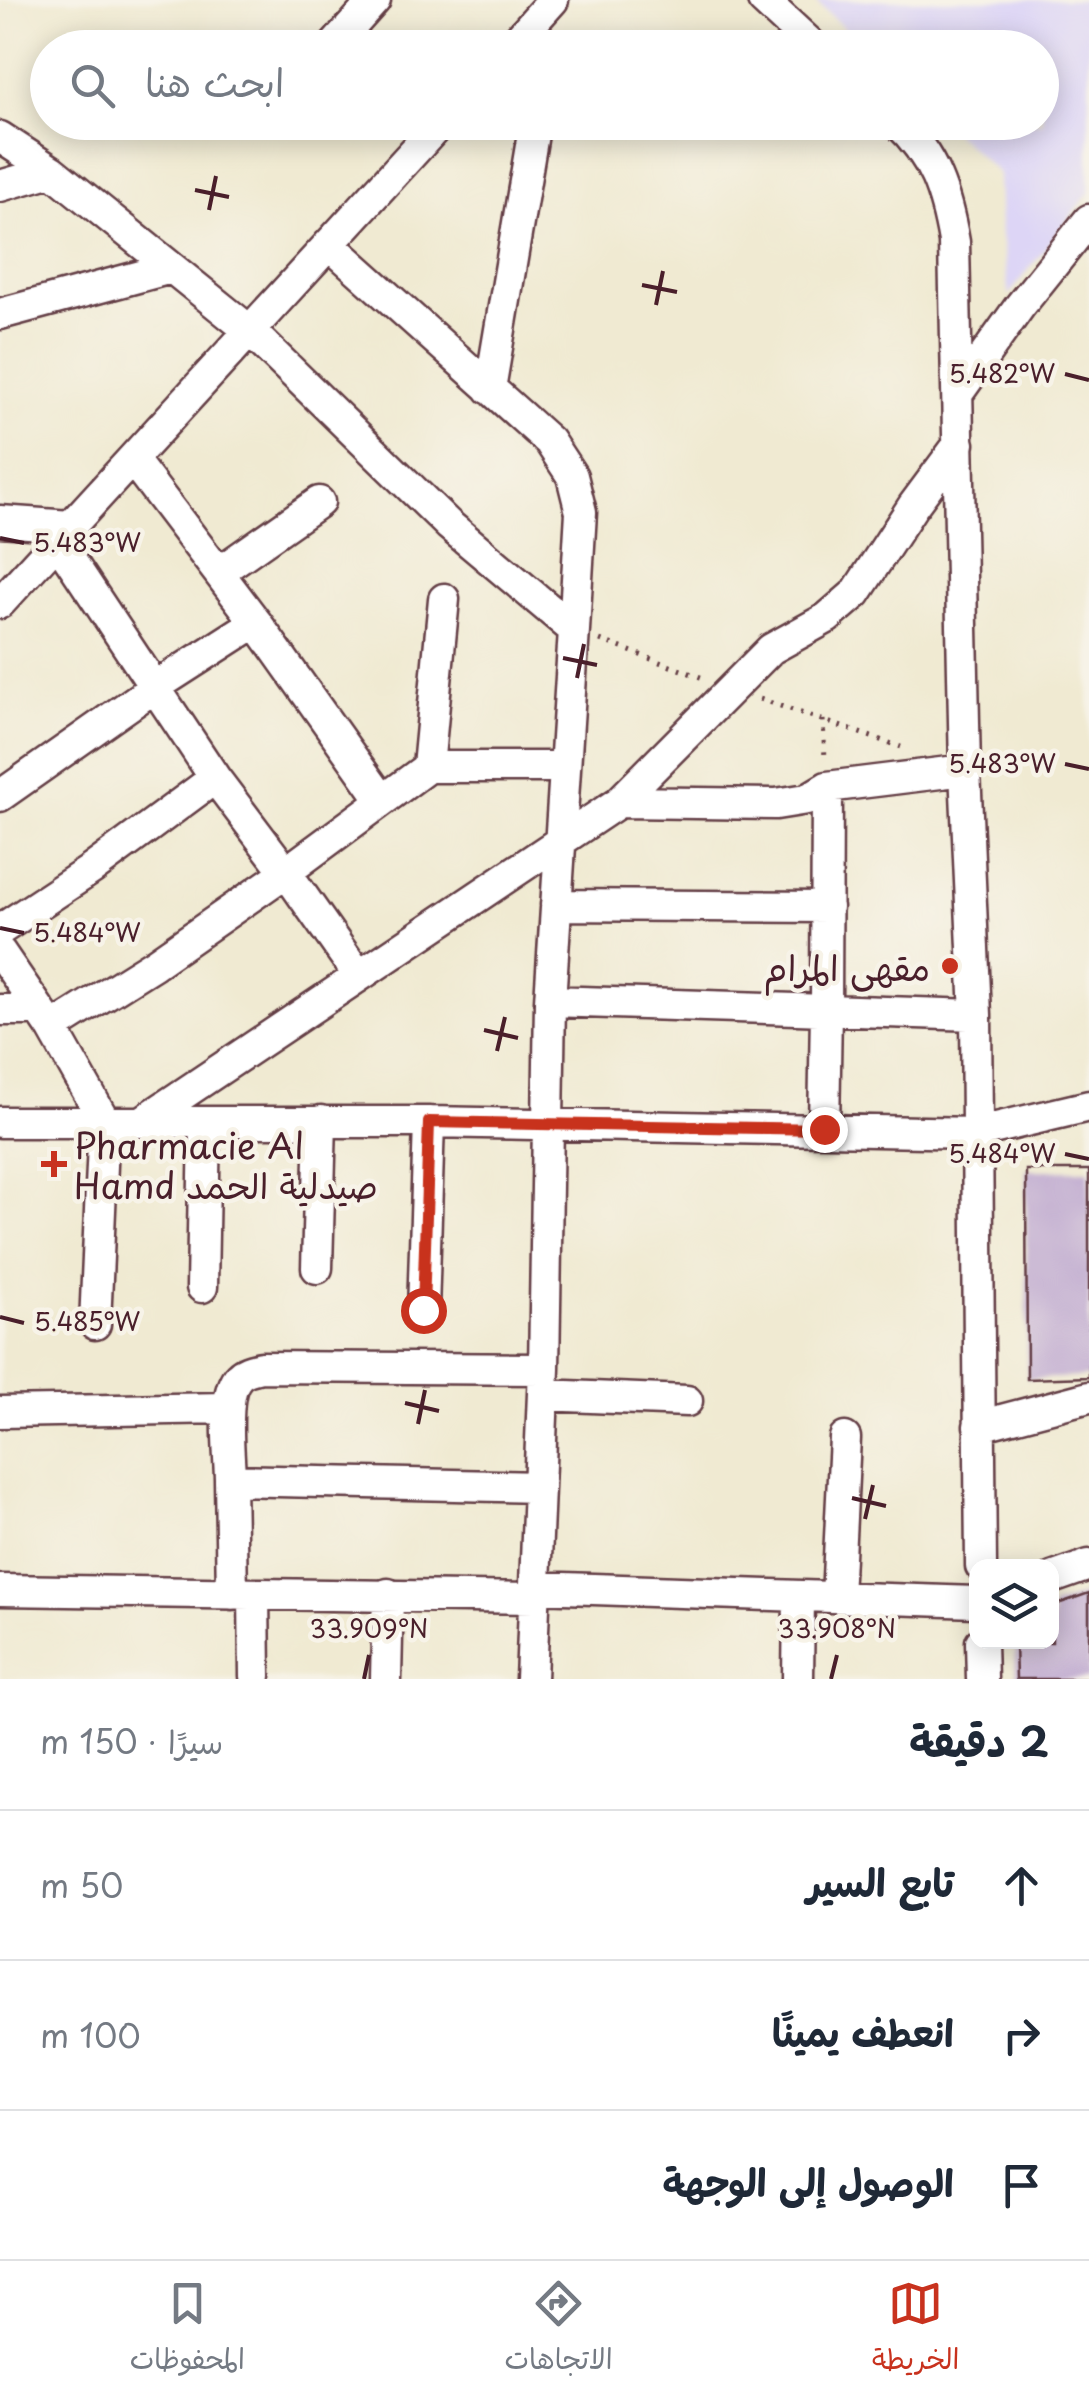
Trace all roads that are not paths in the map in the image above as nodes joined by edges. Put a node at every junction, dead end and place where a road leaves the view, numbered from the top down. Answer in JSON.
{"nodes":[{"id":1,"x":375,"y":0,"type":"edge"},
{"id":2,"x":554,"y":0,"type":"edge"},
{"id":3,"x":763,"y":0,"type":"edge"},
{"id":4,"x":348,"y":30,"type":"edge"},
{"id":5,"x":541,"y":30,"type":"edge"},
{"id":6,"x":796,"y":30,"type":"edge"},
{"id":7,"x":0,"y":137,"type":"edge"},
{"id":8,"x":424,"y":140,"type":"edge"},
{"id":9,"x":532,"y":140,"type":"edge"},
{"id":10,"x":912,"y":140,"type":"edge"},
{"id":11,"x":52,"y":171,"type":"junction"},
{"id":12,"x":0,"y":186,"type":"edge"},
{"id":13,"x":1089,"y":220,"type":"edge"},
{"id":14,"x":329,"y":244,"type":"junction"},
{"id":15,"x":171,"y":268,"type":"junction"},
{"id":16,"x":0,"y":314,"type":"edge"},
{"id":17,"x":250,"y":331,"type":"junction"},
{"id":18,"x":490,"y":389,"type":"junction"},
{"id":19,"x":958,"y":393,"type":"junction"},
{"id":20,"x":959,"y":444,"type":"junction"},
{"id":21,"x":132,"y":459,"type":"junction"},
{"id":22,"x":319,"y":502,"type":"dead end"},
{"id":23,"x":0,"y":521,"type":"edge"},
{"id":24,"x":64,"y":533,"type":"junction"},
{"id":25,"x":219,"y":572,"type":"junction"},
{"id":26,"x":444,"y":599,"type":"dead end"},
{"id":27,"x":0,"y":603,"type":"edge"},
{"id":28,"x":256,"y":622,"type":"junction"},
{"id":29,"x":574,"y":630,"type":"junction"},
{"id":30,"x":154,"y":687,"type":"junction"},
{"id":31,"x":428,"y":766,"type":"junction"},
{"id":32,"x":565,"y":767,"type":"junction"},
{"id":33,"x":965,"y":770,"type":"junction"},
{"id":34,"x":215,"y":778,"type":"junction"},
{"id":35,"x":828,"y":787,"type":"junction"},
{"id":36,"x":0,"y":796,"type":"edge"},
{"id":37,"x":382,"y":798,"type":"junction"},
{"id":38,"x":619,"y":802,"type":"junction"},
{"id":39,"x":558,"y":842,"type":"junction"},
{"id":40,"x":286,"y":872,"type":"junction"},
{"id":41,"x":556,"y":905,"type":"junction"},
{"id":42,"x":827,"y":906,"type":"junction"},
{"id":43,"x":0,"y":930,"type":"edge"},
{"id":44,"x":0,"y":952,"type":"edge"},
{"id":45,"x":359,"y":976,"type":"junction"},
{"id":46,"x":550,"y":1000,"type":"junction"},
{"id":47,"x":0,"y":1010,"type":"edge"},
{"id":48,"x":826,"y":1010,"type":"junction"},
{"id":49,"x":976,"y":1016,"type":"junction"},
{"id":50,"x":46,"y":1019,"type":"junction"},
{"id":51,"x":1089,"y":1106,"type":"edge"},
{"id":52,"x":104,"y":1120,"type":"junction"},
{"id":53,"x":143,"y":1121,"type":"junction"},
{"id":54,"x":321,"y":1121,"type":"junction"},
{"id":55,"x":0,"y":1122,"type":"edge"},
{"id":56,"x":206,"y":1122,"type":"junction"},
{"id":57,"x":429,"y":1122,"type":"junction"},
{"id":58,"x":546,"y":1124,"type":"junction"},
{"id":59,"x":824,"y":1129,"type":"junction"},
{"id":60,"x":976,"y":1134,"type":"junction"},
{"id":61,"x":317,"y":1268,"type":"dead end"},
{"id":62,"x":202,"y":1287,"type":"dead end"},
{"id":63,"x":423,"y":1310,"type":"dead end"},
{"id":64,"x":95,"y":1324,"type":"dead end"},
{"id":65,"x":543,"y":1382,"type":"junction"},
{"id":66,"x":1089,"y":1398,"type":"edge"},
{"id":67,"x":687,"y":1401,"type":"dead end"},
{"id":68,"x":228,"y":1408,"type":"junction"},
{"id":69,"x":0,"y":1412,"type":"edge"},
{"id":70,"x":979,"y":1426,"type":"junction"},
{"id":71,"x":845,"y":1438,"type":"dead end"},
{"id":72,"x":230,"y":1480,"type":"junction"},
{"id":73,"x":539,"y":1487,"type":"junction"},
{"id":74,"x":980,"y":1559,"type":"edge"},
{"id":75,"x":1089,"y":1566,"type":"edge"},
{"id":76,"x":1059,"y":1576,"type":"edge"},
{"id":77,"x":0,"y":1590,"type":"edge"},
{"id":78,"x":534,"y":1592,"type":"junction"},
{"id":79,"x":243,"y":1594,"type":"junction"},
{"id":80,"x":388,"y":1594,"type":"junction"},
{"id":81,"x":798,"y":1596,"type":"junction"},
{"id":82,"x":836,"y":1597,"type":"junction"},
{"id":83,"x":969,"y":1602,"type":"edge"},
{"id":84,"x":982,"y":1649,"type":"edge"},
{"id":85,"x":255,"y":1676,"type":"dead end"},
{"id":86,"x":386,"y":1679,"type":"edge"},
{"id":87,"x":530,"y":1679,"type":"edge"},
{"id":88,"x":798,"y":1679,"type":"edge"},
{"id":89,"x":982,"y":1679,"type":"edge"}],
"edges":[{"from":1,"to":4,"type":"street"},
{"from":2,"to":5,"type":"street"},
{"from":3,"to":6,"type":"street"},
{"from":7,"to":11,"type":"street"},
{"from":8,"to":14,"type":"street"},
{"from":9,"to":18,"type":"street"},
{"from":10,"to":19,"type":"street"},
{"from":11,"to":12,"type":"street"},
{"from":11,"to":15,"type":"street"},
{"from":13,"to":19,"type":"street"},
{"from":14,"to":17,"type":"street"},
{"from":14,"to":18,"type":"street"},
{"from":15,"to":16,"type":"street"},
{"from":15,"to":17,"type":"street"},
{"from":17,"to":21,"type":"street"},
{"from":17,"to":29,"type":"street"},
{"from":18,"to":29,"type":"street"},
{"from":19,"to":20,"type":"street"},
{"from":20,"to":33,"type":"street"},
{"from":20,"to":38,"type":"street"},
{"from":21,"to":24,"type":"street"},
{"from":21,"to":25,"type":"street"},
{"from":22,"to":25,"type":"street"},
{"from":23,"to":24,"type":"street"},
{"from":24,"to":27,"type":"street"},
{"from":24,"to":30,"type":"street"},
{"from":25,"to":28,"type":"street"},
{"from":26,"to":31,"type":"street"},
{"from":28,"to":30,"type":"street"},
{"from":28,"to":37,"type":"street"},
{"from":29,"to":32,"type":"street"},
{"from":30,"to":34,"type":"street"},
{"from":30,"to":36,"type":"street"},
{"from":31,"to":32,"type":"street"},
{"from":31,"to":37,"type":"street"},
{"from":32,"to":39,"type":"street"},
{"from":33,"to":35,"type":"street"},
{"from":33,"to":49,"type":"street"},
{"from":34,"to":40,"type":"street"},
{"from":34,"to":43,"type":"street"},
{"from":35,"to":38,"type":"street"},
{"from":35,"to":42,"type":"street"},
{"from":37,"to":40,"type":"street"},
{"from":38,"to":39,"type":"street"},
{"from":39,"to":41,"type":"street"},
{"from":39,"to":45,"type":"street"},
{"from":40,"to":45,"type":"street"},
{"from":40,"to":50,"type":"street"},
{"from":41,"to":42,"type":"street"},
{"from":41,"to":46,"type":"street"},
{"from":42,"to":48,"type":"street"},
{"from":44,"to":50,"type":"street"},
{"from":45,"to":53,"type":"street"},
{"from":46,"to":48,"type":"street"},
{"from":46,"to":58,"type":"street"},
{"from":47,"to":50,"type":"street"},
{"from":48,"to":49,"type":"street"},
{"from":48,"to":59,"type":"street"},
{"from":49,"to":60,"type":"street"},
{"from":50,"to":52,"type":"street"},
{"from":51,"to":60,"type":"street"},
{"from":52,"to":53,"type":"street"},
{"from":52,"to":55,"type":"street"},
{"from":52,"to":64,"type":"street"},
{"from":53,"to":56,"type":"street"},
{"from":54,"to":56,"type":"street"},
{"from":54,"to":57,"type":"street"},
{"from":54,"to":61,"type":"street"},
{"from":56,"to":62,"type":"street"},
{"from":57,"to":58,"type":"street"},
{"from":57,"to":63,"type":"street"},
{"from":58,"to":59,"type":"street"},
{"from":58,"to":65,"type":"street"},
{"from":59,"to":60,"type":"street"},
{"from":60,"to":70,"type":"street"},
{"from":65,"to":67,"type":"street"},
{"from":65,"to":68,"type":"street"},
{"from":65,"to":73,"type":"street"},
{"from":66,"to":70,"type":"street"},
{"from":68,"to":69,"type":"street"},
{"from":68,"to":72,"type":"street"},
{"from":70,"to":74,"type":"street"},
{"from":71,"to":82,"type":"street"},
{"from":72,"to":73,"type":"street"},
{"from":72,"to":79,"type":"street"},
{"from":73,"to":78,"type":"street"},
{"from":75,"to":76,"type":"street"},
{"from":77,"to":79,"type":"street"},
{"from":78,"to":80,"type":"street"},
{"from":78,"to":81,"type":"street"},
{"from":78,"to":87,"type":"street"},
{"from":79,"to":80,"type":"street"},
{"from":79,"to":85,"type":"street"},
{"from":80,"to":86,"type":"street"},
{"from":81,"to":82,"type":"street"},
{"from":81,"to":88,"type":"street"},
{"from":82,"to":83,"type":"street"},
{"from":84,"to":89,"type":"street"}]}
